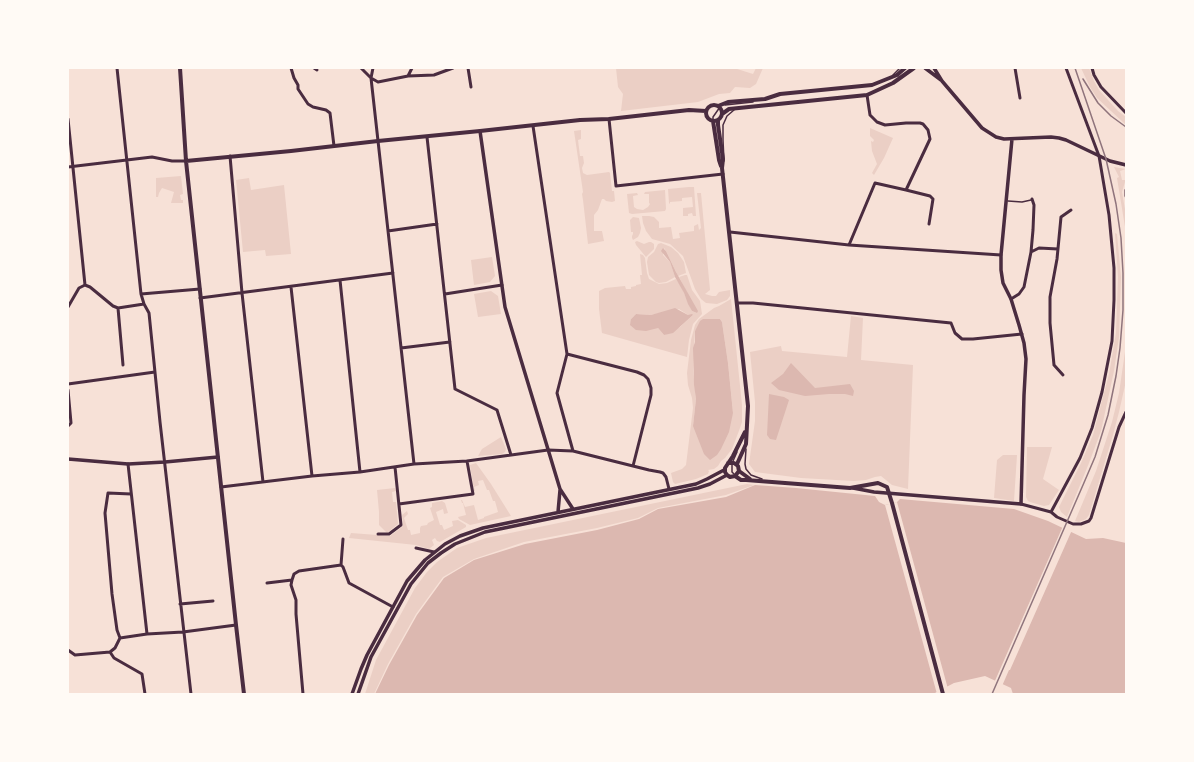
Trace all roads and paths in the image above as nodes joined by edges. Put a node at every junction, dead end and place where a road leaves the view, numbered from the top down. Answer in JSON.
{"nodes":[{"id":1,"x":117,"y":68,"type":"edge"},
{"id":2,"x":180,"y":68,"type":"edge"},
{"id":3,"x":291,"y":68,"type":"edge"},
{"id":4,"x":361,"y":68,"type":"edge"},
{"id":5,"x":373,"y":68,"type":"edge"},
{"id":6,"x":412,"y":68,"type":"edge"},
{"id":7,"x":453,"y":68,"type":"edge"},
{"id":8,"x":468,"y":68,"type":"edge"},
{"id":9,"x":900,"y":68,"type":"edge"},
{"id":10,"x":905,"y":68,"type":"edge"},
{"id":11,"x":914,"y":68,"type":"edge"},
{"id":12,"x":925,"y":68,"type":"edge"},
{"id":13,"x":934,"y":68,"type":"edge"},
{"id":14,"x":1015,"y":68,"type":"edge"},
{"id":15,"x":1066,"y":68,"type":"edge"},
{"id":16,"x":1092,"y":68,"type":"edge"},
{"id":17,"x":408,"y":76,"type":"junction"},
{"id":18,"x":371,"y":78,"type":"junction"},
{"id":19,"x":890,"y":78,"type":"junction"},
{"id":20,"x":942,"y":81,"type":"junction"},
{"id":21,"x":872,"y":85,"type":"junction"},
{"id":22,"x":471,"y":87,"type":"dead end"},
{"id":23,"x":866,"y":95,"type":"junction"},
{"id":24,"x":1020,"y":98,"type":"dead end"},
{"id":25,"x":719,"y":106,"type":"junction"},
{"id":26,"x":735,"y":110,"type":"junction"},
{"id":27,"x":706,"y":111,"type":"junction"},
{"id":28,"x":1126,"y":113,"type":"edge"},
{"id":29,"x":722,"y":114,"type":"junction"},
{"id":30,"x":68,"y":118,"type":"edge"},
{"id":31,"x":609,"y":119,"type":"junction"},
{"id":32,"x":718,"y":120,"type":"junction"},
{"id":33,"x":713,"y":121,"type":"junction"},
{"id":34,"x":533,"y":126,"type":"junction"},
{"id":35,"x":480,"y":131,"type":"junction"},
{"id":36,"x":427,"y":137,"type":"junction"},
{"id":37,"x":1012,"y":139,"type":"junction"},
{"id":38,"x":378,"y":141,"type":"junction"},
{"id":39,"x":334,"y":146,"type":"junction"},
{"id":40,"x":230,"y":156,"type":"junction"},
{"id":41,"x":1099,"y":156,"type":"junction"},
{"id":42,"x":186,"y":160,"type":"junction"},
{"id":43,"x":127,"y":161,"type":"junction"},
{"id":44,"x":1126,"y":165,"type":"edge"},
{"id":45,"x":68,"y":167,"type":"edge"},
{"id":46,"x":72,"y":167,"type":"junction"},
{"id":47,"x":722,"y":168,"type":"junction"},
{"id":48,"x":723,"y":174,"type":"junction"},
{"id":49,"x":906,"y":190,"type":"junction"},
{"id":50,"x":1126,"y":190,"type":"edge"},
{"id":51,"x":1126,"y":196,"type":"edge"},
{"id":52,"x":1006,"y":200,"type":"junction"},
{"id":53,"x":1032,"y":200,"type":"joint"},
{"id":54,"x":1071,"y":210,"type":"dead end"},
{"id":55,"x":437,"y":224,"type":"junction"},
{"id":56,"x":929,"y":224,"type":"dead end"},
{"id":57,"x":388,"y":231,"type":"junction"},
{"id":58,"x":730,"y":232,"type":"junction"},
{"id":59,"x":849,"y":244,"type":"junction"},
{"id":60,"x":1058,"y":249,"type":"junction"},
{"id":61,"x":1031,"y":252,"type":"junction"},
{"id":62,"x":1001,"y":255,"type":"junction"},
{"id":63,"x":393,"y":273,"type":"junction"},
{"id":64,"x":340,"y":280,"type":"junction"},
{"id":65,"x":85,"y":285,"type":"junction"},
{"id":66,"x":502,"y":285,"type":"junction"},
{"id":67,"x":291,"y":287,"type":"junction"},
{"id":68,"x":200,"y":289,"type":"junction"},
{"id":69,"x":242,"y":293,"type":"junction"},
{"id":70,"x":141,"y":294,"type":"junction"},
{"id":71,"x":445,"y":294,"type":"junction"},
{"id":72,"x":200,"y":298,"type":"junction"},
{"id":73,"x":1011,"y":299,"type":"junction"},
{"id":74,"x":738,"y":303,"type":"junction"},
{"id":75,"x":144,"y":304,"type":"junction"},
{"id":76,"x":68,"y":307,"type":"edge"},
{"id":77,"x":118,"y":308,"type":"junction"},
{"id":78,"x":1022,"y":334,"type":"junction"},
{"id":79,"x":450,"y":342,"type":"junction"},
{"id":80,"x":401,"y":348,"type":"junction"},
{"id":81,"x":567,"y":354,"type":"junction"},
{"id":82,"x":124,"y":365,"type":"dead end"},
{"id":83,"x":155,"y":372,"type":"junction"},
{"id":84,"x":1063,"y":375,"type":"dead end"},
{"id":85,"x":68,"y":384,"type":"edge"},
{"id":86,"x":68,"y":390,"type":"edge"},
{"id":87,"x":1126,"y":412,"type":"edge"},
{"id":88,"x":68,"y":426,"type":"edge"},
{"id":89,"x":747,"y":430,"type":"junction"},
{"id":90,"x":746,"y":444,"type":"junction"},
{"id":91,"x":548,"y":450,"type":"junction"},
{"id":92,"x":573,"y":451,"type":"junction"},
{"id":93,"x":511,"y":455,"type":"junction"},
{"id":94,"x":218,"y":457,"type":"junction"},
{"id":95,"x":68,"y":459,"type":"edge"},
{"id":96,"x":467,"y":461,"type":"junction"},
{"id":97,"x":165,"y":462,"type":"junction"},
{"id":98,"x":732,"y":463,"type":"junction"},
{"id":99,"x":128,"y":464,"type":"junction"},
{"id":100,"x":414,"y":464,"type":"junction"},
{"id":101,"x":633,"y":466,"type":"junction"},
{"id":102,"x":395,"y":467,"type":"junction"},
{"id":103,"x":724,"y":470,"type":"junction"},
{"id":104,"x":739,"y":471,"type":"junction"},
{"id":105,"x":360,"y":472,"type":"junction"},
{"id":106,"x":727,"y":475,"type":"junction"},
{"id":107,"x":312,"y":476,"type":"junction"},
{"id":108,"x":735,"y":476,"type":"junction"},
{"id":109,"x":752,"y":481,"type":"junction"},
{"id":110,"x":766,"y":481,"type":"junction"},
{"id":111,"x":263,"y":482,"type":"junction"},
{"id":112,"x":220,"y":487,"type":"junction"},
{"id":113,"x":850,"y":488,"type":"junction"},
{"id":114,"x":560,"y":489,"type":"junction"},
{"id":115,"x":669,"y":489,"type":"junction"},
{"id":116,"x":889,"y":492,"type":"junction"},
{"id":117,"x":132,"y":494,"type":"junction"},
{"id":118,"x":399,"y":504,"type":"junction"},
{"id":119,"x":1021,"y":504,"type":"junction"},
{"id":120,"x":573,"y":509,"type":"junction"},
{"id":121,"x":558,"y":512,"type":"junction"},
{"id":122,"x":1051,"y":512,"type":"junction"},
{"id":123,"x":378,"y":534,"type":"dead end"},
{"id":124,"x":343,"y":539,"type":"dead end"},
{"id":125,"x":416,"y":548,"type":"dead end"},
{"id":126,"x":434,"y":552,"type":"junction"},
{"id":127,"x":341,"y":565,"type":"junction"},
{"id":128,"x":292,"y":580,"type":"junction"},
{"id":129,"x":267,"y":583,"type":"dead end"},
{"id":130,"x":213,"y":601,"type":"dead end"},
{"id":131,"x":180,"y":604,"type":"junction"},
{"id":132,"x":393,"y":607,"type":"junction"},
{"id":133,"x":236,"y":625,"type":"junction"},
{"id":134,"x":183,"y":632,"type":"junction"},
{"id":135,"x":147,"y":634,"type":"junction"},
{"id":136,"x":120,"y":638,"type":"junction"},
{"id":137,"x":68,"y":650,"type":"edge"},
{"id":138,"x":110,"y":652,"type":"junction"},
{"id":139,"x":145,"y":694,"type":"edge"},
{"id":140,"x":191,"y":694,"type":"edge"},
{"id":141,"x":244,"y":694,"type":"edge"},
{"id":142,"x":303,"y":694,"type":"edge"},
{"id":143,"x":352,"y":694,"type":"edge"},
{"id":144,"x":358,"y":694,"type":"edge"},
{"id":145,"x":943,"y":694,"type":"edge"}],
"edges":[{"from":1,"to":43,"type":"street"},
{"from":2,"to":42,"type":"main road"},
{"from":3,"to":39,"type":"street"},
{"from":4,"to":18,"type":"street"},
{"from":5,"to":18,"type":"street"},
{"from":6,"to":17,"type":"street"},
{"from":7,"to":17,"type":"street"},
{"from":8,"to":22,"type":"street"},
{"from":9,"to":19,"type":"lane"},
{"from":10,"to":19,"type":"main road"},
{"from":11,"to":23,"type":"main road"},
{"from":12,"to":20,"type":"street"},
{"from":13,"to":20,"type":"street"},
{"from":14,"to":24,"type":"street"},
{"from":15,"to":41,"type":"street"},
{"from":16,"to":28,"type":"street"},
{"from":17,"to":18,"type":"street"},
{"from":18,"to":38,"type":"street"},
{"from":19,"to":21,"type":"main road"},
{"from":20,"to":37,"type":"street"},
{"from":21,"to":23,"type":"main road"},
{"from":21,"to":25,"type":"main road"},
{"from":23,"to":26,"type":"main road"},
{"from":23,"to":49,"type":"street"},
{"from":25,"to":27,"type":"main road"},
{"from":25,"to":29,"type":"main road"},
{"from":25,"to":33,"type":"lane"},
{"from":26,"to":29,"type":"main road"},
{"from":26,"to":47,"type":"lane"},
{"from":27,"to":31,"type":"main road"},
{"from":27,"to":33,"type":"main road"},
{"from":29,"to":32,"type":"main road"},
{"from":30,"to":46,"type":"street"},
{"from":31,"to":34,"type":"main road"},
{"from":31,"to":48,"type":"street"},
{"from":32,"to":33,"type":"main road"},
{"from":32,"to":47,"type":"main road"},
{"from":33,"to":47,"type":"main road"},
{"from":34,"to":35,"type":"main road"},
{"from":34,"to":81,"type":"street"},
{"from":35,"to":36,"type":"main road"},
{"from":35,"to":66,"type":"street"},
{"from":36,"to":38,"type":"main road"},
{"from":36,"to":55,"type":"street"},
{"from":37,"to":41,"type":"street"},
{"from":37,"to":52,"type":"street"},
{"from":38,"to":39,"type":"main road"},
{"from":38,"to":57,"type":"street"},
{"from":39,"to":40,"type":"main road"},
{"from":40,"to":42,"type":"main road"},
{"from":40,"to":69,"type":"street"},
{"from":41,"to":44,"type":"street"},
{"from":41,"to":122,"type":"street"},
{"from":42,"to":43,"type":"street"},
{"from":42,"to":68,"type":"main road"},
{"from":43,"to":46,"type":"street"},
{"from":43,"to":70,"type":"street"},
{"from":45,"to":46,"type":"street"},
{"from":46,"to":65,"type":"street"},
{"from":47,"to":48,"type":"main road"},
{"from":48,"to":58,"type":"main road"},
{"from":49,"to":56,"type":"street"},
{"from":49,"to":59,"type":"street"},
{"from":50,"to":51,"type":"street"},
{"from":52,"to":53,"type":"lane"},
{"from":52,"to":62,"type":"street"},
{"from":53,"to":61,"type":"street"},
{"from":54,"to":60,"type":"street"},
{"from":55,"to":57,"type":"street"},
{"from":55,"to":71,"type":"street"},
{"from":57,"to":63,"type":"street"},
{"from":58,"to":59,"type":"street"},
{"from":58,"to":74,"type":"main road"},
{"from":59,"to":62,"type":"street"},
{"from":60,"to":61,"type":"street"},
{"from":60,"to":84,"type":"street"},
{"from":61,"to":73,"type":"street"},
{"from":62,"to":73,"type":"street"},
{"from":63,"to":64,"type":"street"},
{"from":63,"to":80,"type":"street"},
{"from":64,"to":67,"type":"street"},
{"from":64,"to":105,"type":"street"},
{"from":65,"to":76,"type":"street"},
{"from":65,"to":77,"type":"street"},
{"from":66,"to":71,"type":"street"},
{"from":66,"to":91,"type":"street"},
{"from":67,"to":69,"type":"street"},
{"from":67,"to":107,"type":"street"},
{"from":68,"to":70,"type":"street"},
{"from":68,"to":72,"type":"main road"},
{"from":69,"to":72,"type":"street"},
{"from":69,"to":111,"type":"street"},
{"from":70,"to":75,"type":"street"},
{"from":71,"to":79,"type":"street"},
{"from":72,"to":94,"type":"main road"},
{"from":73,"to":78,"type":"street"},
{"from":74,"to":78,"type":"street"},
{"from":74,"to":89,"type":"main road"},
{"from":75,"to":77,"type":"street"},
{"from":75,"to":83,"type":"street"},
{"from":77,"to":82,"type":"street"},
{"from":78,"to":119,"type":"street"},
{"from":79,"to":80,"type":"street"},
{"from":79,"to":93,"type":"street"},
{"from":80,"to":100,"type":"street"},
{"from":81,"to":92,"type":"street"},
{"from":81,"to":101,"type":"street"},
{"from":83,"to":85,"type":"street"},
{"from":83,"to":97,"type":"street"},
{"from":86,"to":88,"type":"street"},
{"from":87,"to":122,"type":"street"},
{"from":89,"to":90,"type":"main road"},
{"from":89,"to":98,"type":"main road"},
{"from":90,"to":98,"type":"main road"},
{"from":90,"to":110,"type":"lane"},
{"from":91,"to":92,"type":"street"},
{"from":91,"to":93,"type":"street"},
{"from":91,"to":114,"type":"street"},
{"from":92,"to":101,"type":"street"},
{"from":93,"to":96,"type":"street"},
{"from":94,"to":97,"type":"street"},
{"from":94,"to":112,"type":"main road"},
{"from":95,"to":99,"type":"street"},
{"from":96,"to":100,"type":"street"},
{"from":96,"to":118,"type":"street"},
{"from":97,"to":99,"type":"street"},
{"from":97,"to":131,"type":"street"},
{"from":98,"to":103,"type":"main road"},
{"from":98,"to":104,"type":"main road"},
{"from":98,"to":108,"type":"lane"},
{"from":99,"to":117,"type":"street"},
{"from":100,"to":102,"type":"street"},
{"from":101,"to":115,"type":"street"},
{"from":102,"to":105,"type":"street"},
{"from":102,"to":118,"type":"street"},
{"from":103,"to":106,"type":"main road"},
{"from":103,"to":115,"type":"street"},
{"from":104,"to":108,"type":"main road"},
{"from":104,"to":109,"type":"main road"},
{"from":105,"to":107,"type":"street"},
{"from":106,"to":108,"type":"main road"},
{"from":106,"to":144,"type":"street"},
{"from":107,"to":111,"type":"street"},
{"from":108,"to":109,"type":"main road"},
{"from":109,"to":110,"type":"main road"},
{"from":110,"to":113,"type":"main road"},
{"from":111,"to":112,"type":"street"},
{"from":112,"to":133,"type":"main road"},
{"from":113,"to":116,"type":"street"},
{"from":113,"to":116,"type":"main road"},
{"from":114,"to":120,"type":"street"},
{"from":114,"to":121,"type":"street"},
{"from":115,"to":120,"type":"street"},
{"from":116,"to":119,"type":"street"},
{"from":116,"to":145,"type":"main road"},
{"from":117,"to":135,"type":"street"},
{"from":117,"to":136,"type":"street"},
{"from":118,"to":123,"type":"street"},
{"from":119,"to":122,"type":"street"},
{"from":120,"to":121,"type":"street"},
{"from":121,"to":126,"type":"street"},
{"from":124,"to":127,"type":"street"},
{"from":125,"to":126,"type":"street"},
{"from":126,"to":132,"type":"street"},
{"from":127,"to":128,"type":"street"},
{"from":127,"to":132,"type":"street"},
{"from":128,"to":129,"type":"street"},
{"from":128,"to":142,"type":"street"},
{"from":130,"to":131,"type":"street"},
{"from":131,"to":134,"type":"street"},
{"from":132,"to":143,"type":"street"},
{"from":133,"to":134,"type":"street"},
{"from":133,"to":141,"type":"main road"},
{"from":134,"to":135,"type":"street"},
{"from":134,"to":140,"type":"street"},
{"from":135,"to":136,"type":"street"},
{"from":136,"to":138,"type":"street"},
{"from":137,"to":138,"type":"street"},
{"from":138,"to":139,"type":"street"}]}
